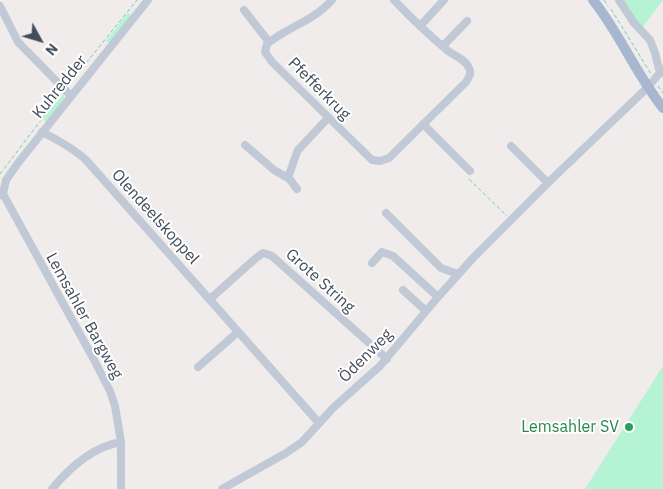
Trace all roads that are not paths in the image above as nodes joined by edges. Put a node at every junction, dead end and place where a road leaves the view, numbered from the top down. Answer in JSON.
{"nodes":[{"id":1,"x":136,"y":0,"type":"edge"},
{"id":2,"x":148,"y":0,"type":"edge"},
{"id":3,"x":332,"y":0,"type":"edge"},
{"id":4,"x":394,"y":0,"type":"edge"},
{"id":5,"x":446,"y":0,"type":"edge"},
{"id":6,"x":593,"y":0,"type":"edge"},
{"id":7,"x":619,"y":0,"type":"edge"},
{"id":8,"x":0,"y":6,"type":"edge"},
{"id":9,"x":143,"y":7,"type":"junction"},
{"id":10,"x":244,"y":10,"type":"dead end"},
{"id":11,"x":467,"y":21,"type":"dead end"},
{"id":12,"x":420,"y":26,"type":"junction"},
{"id":13,"x":269,"y":42,"type":"junction"},
{"id":14,"x":443,"y":46,"type":"junction"},
{"id":15,"x":662,"y":71,"type":"edge"},
{"id":16,"x":647,"y":88,"type":"junction"},
{"id":17,"x":71,"y":96,"type":"junction"},
{"id":18,"x":663,"y":108,"type":"edge"},
{"id":19,"x":328,"y":118,"type":"junction"},
{"id":20,"x":423,"y":124,"type":"junction"},
{"id":21,"x":42,"y":132,"type":"junction"},
{"id":22,"x":245,"y":145,"type":"dead end"},
{"id":23,"x":511,"y":146,"type":"dead end"},
{"id":24,"x":470,"y":171,"type":"road end"},
{"id":25,"x":288,"y":178,"type":"junction"},
{"id":26,"x":548,"y":183,"type":"junction"},
{"id":27,"x":297,"y":189,"type":"dead end"},
{"id":28,"x":1,"y":194,"type":"edge"},
{"id":29,"x":386,"y":213,"type":"dead end"},
{"id":30,"x":372,"y":263,"type":"dead end"},
{"id":31,"x":458,"y":274,"type":"junction"},
{"id":32,"x":403,"y":290,"type":"dead end"},
{"id":33,"x":438,"y":297,"type":"junction"},
{"id":34,"x":210,"y":300,"type":"junction"},
{"id":35,"x":426,"y":311,"type":"junction"},
{"id":36,"x":238,"y":332,"type":"junction"},
{"id":37,"x":387,"y":359,"type":"junction"},
{"id":38,"x":198,"y":367,"type":"dead end"},
{"id":39,"x":319,"y":423,"type":"junction"},
{"id":40,"x":121,"y":442,"type":"junction"},
{"id":41,"x":52,"y":489,"type":"edge"},
{"id":42,"x":121,"y":489,"type":"edge"},
{"id":43,"x":222,"y":489,"type":"edge"}],
"edges":[{"from":1,"to":9,"type":"street"},
{"from":2,"to":9,"type":"street","name":"Kuhredder"},
{"from":3,"to":13,"type":"street"},
{"from":4,"to":12,"type":"street","name":"Pfefferkrug"},
{"from":5,"to":12,"type":"street"},
{"from":6,"to":16,"type":"main road"},
{"from":7,"to":15,"type":"street"},
{"from":8,"to":17,"type":"street"},
{"from":9,"to":17,"type":"street","name":"Kuhredder"},
{"from":10,"to":13,"type":"street"},
{"from":11,"to":14,"type":"street"},
{"from":12,"to":14,"type":"street","name":"Pfefferkrug"},
{"from":13,"to":19,"type":"street","name":"Pfefferkrug"},
{"from":14,"to":20,"type":"street","name":"Pfefferkrug"},
{"from":15,"to":16,"type":"street","name":"Ödenweg"},
{"from":16,"to":18,"type":"main road"},
{"from":16,"to":26,"type":"street","name":"Ödenweg"},
{"from":17,"to":21,"type":"street","name":"Kuhredder"},
{"from":19,"to":20,"type":"street","name":"Pfefferkrug"},
{"from":19,"to":25,"type":"street"},
{"from":20,"to":24,"type":"street"},
{"from":21,"to":28,"type":"street","name":"Kuhredder"},
{"from":21,"to":34,"type":"street","name":"Olendeelskoppel"},
{"from":22,"to":25,"type":"street"},
{"from":23,"to":26,"type":"street"},
{"from":25,"to":27,"type":"street"},
{"from":26,"to":31,"type":"street","name":"Ödenweg"},
{"from":28,"to":40,"type":"street","name":"Lemsahler Bargweg"},
{"from":29,"to":31,"type":"street"},
{"from":30,"to":33,"type":"street"},
{"from":31,"to":33,"type":"street","name":"Ödenweg"},
{"from":32,"to":35,"type":"street"},
{"from":33,"to":35,"type":"street","name":"Ödenweg"},
{"from":34,"to":36,"type":"street","name":"Olendeelskoppel"},
{"from":34,"to":37,"type":"street","name":"Grote String"},
{"from":35,"to":37,"type":"street","name":"Ödenweg"},
{"from":36,"to":38,"type":"street"},
{"from":36,"to":39,"type":"street","name":"Olendeelskoppel"},
{"from":37,"to":39,"type":"street","name":"Ödenweg"},
{"from":39,"to":43,"type":"street","name":"Ödenweg"},
{"from":40,"to":41,"type":"street"},
{"from":40,"to":42,"type":"street","name":"Lemsahler Bargweg"}]}
